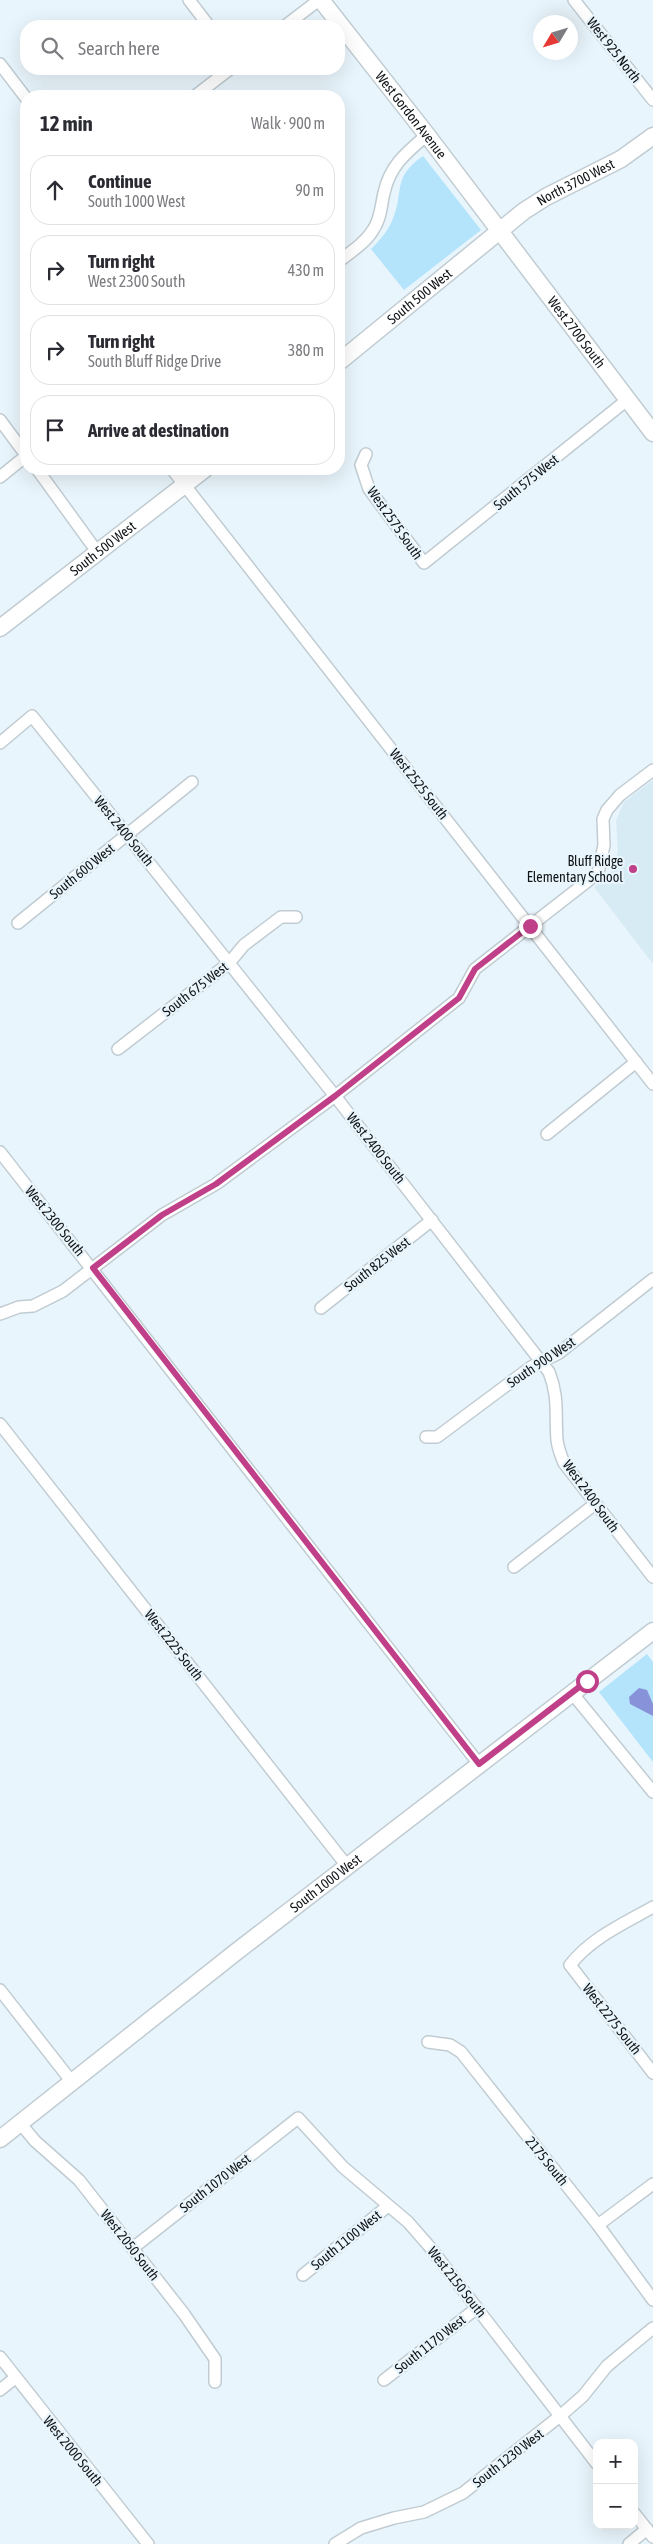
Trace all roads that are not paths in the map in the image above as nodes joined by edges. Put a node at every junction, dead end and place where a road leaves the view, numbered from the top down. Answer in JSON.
{"nodes":[{"id":1,"x":189,"y":0,"type":"edge"},
{"id":2,"x":320,"y":0,"type":"edge"},
{"id":3,"x":574,"y":0,"type":"edge"},
{"id":4,"x":204,"y":20,"type":"edge"},
{"id":5,"x":293,"y":20,"type":"edge"},
{"id":6,"x":336,"y":20,"type":"edge"},
{"id":7,"x":345,"y":32,"type":"edge"},
{"id":8,"x":0,"y":64,"type":"edge"},
{"id":9,"x":222,"y":75,"type":"edge"},
{"id":10,"x":20,"y":90,"type":"edge"},
{"id":11,"x":203,"y":90,"type":"edge"},
{"id":12,"x":653,"y":100,"type":"edge"},
{"id":13,"x":427,"y":135,"type":"junction"},
{"id":14,"x":653,"y":136,"type":"edge"},
{"id":15,"x":499,"y":232,"type":"junction"},
{"id":16,"x":345,"y":256,"type":"edge"},
{"id":17,"x":345,"y":357,"type":"edge"},
{"id":18,"x":627,"y":400,"type":"junction"},
{"id":19,"x":0,"y":420,"type":"edge"},
{"id":20,"x":653,"y":433,"type":"edge"},
{"id":21,"x":20,"y":448,"type":"edge"},
{"id":22,"x":366,"y":454,"type":"dead end"},
{"id":23,"x":20,"y":461,"type":"edge"},
{"id":24,"x":40,"y":475,"type":"edge"},
{"id":25,"x":176,"y":475,"type":"edge"},
{"id":26,"x":197,"y":475,"type":"edge"},
{"id":27,"x":0,"y":477,"type":"edge"},
{"id":28,"x":184,"y":485,"type":"junction"},
{"id":29,"x":98,"y":553,"type":"junction"},
{"id":30,"x":424,"y":564,"type":"joint"},
{"id":31,"x":0,"y":628,"type":"edge"},
{"id":32,"x":0,"y":743,"type":"edge"},
{"id":33,"x":653,"y":770,"type":"edge"},
{"id":34,"x":192,"y":782,"type":"dead end"},
{"id":35,"x":127,"y":834,"type":"junction"},
{"id":36,"x":296,"y":917,"type":"dead end"},
{"id":37,"x":18,"y":922,"type":"dead end"},
{"id":38,"x":530,"y":926,"type":"junction"},
{"id":39,"x":229,"y":963,"type":"junction"},
{"id":40,"x":118,"y":1049,"type":"dead end"},
{"id":41,"x":636,"y":1062,"type":"junction"},
{"id":42,"x":653,"y":1084,"type":"edge"},
{"id":43,"x":335,"y":1096,"type":"junction"},
{"id":44,"x":547,"y":1134,"type":"dead end"},
{"id":45,"x":0,"y":1152,"type":"edge"},
{"id":46,"x":432,"y":1220,"type":"junction"},
{"id":47,"x":93,"y":1268,"type":"junction"},
{"id":48,"x":653,"y":1279,"type":"edge"},
{"id":49,"x":321,"y":1308,"type":"dead end"},
{"id":50,"x":0,"y":1314,"type":"edge"},
{"id":51,"x":541,"y":1360,"type":"junction"},
{"id":52,"x":0,"y":1424,"type":"edge"},
{"id":53,"x":426,"y":1437,"type":"dead end"},
{"id":54,"x":595,"y":1504,"type":"junction"},
{"id":55,"x":514,"y":1567,"type":"dead end"},
{"id":56,"x":653,"y":1576,"type":"edge"},
{"id":57,"x":653,"y":1631,"type":"edge"},
{"id":58,"x":572,"y":1693,"type":"junction"},
{"id":59,"x":479,"y":1764,"type":"junction"},
{"id":60,"x":653,"y":1792,"type":"edge"},
{"id":61,"x":347,"y":1866,"type":"junction"},
{"id":62,"x":653,"y":1907,"type":"edge"},
{"id":63,"x":0,"y":1990,"type":"edge"},
{"id":64,"x":428,"y":2042,"type":"dead end"},
{"id":65,"x":653,"y":2073,"type":"edge"},
{"id":66,"x":72,"y":2082,"type":"junction"},
{"id":67,"x":298,"y":2118,"type":"joint"},
{"id":68,"x":20,"y":2123,"type":"junction"},
{"id":69,"x":0,"y":2139,"type":"edge"},
{"id":70,"x":653,"y":2184,"type":"edge"},
{"id":71,"x":388,"y":2206,"type":"junction"},
{"id":72,"x":598,"y":2225,"type":"junction"},
{"id":73,"x":133,"y":2248,"type":"junction"},
{"id":74,"x":303,"y":2274,"type":"dead end"},
{"id":75,"x":653,"y":2300,"type":"edge"},
{"id":76,"x":477,"y":2308,"type":"junction"},
{"id":77,"x":653,"y":2328,"type":"edge"},
{"id":78,"x":0,"y":2357,"type":"edge"},
{"id":79,"x":15,"y":2378,"type":"junction"},
{"id":80,"x":384,"y":2380,"type":"dead end"},
{"id":81,"x":215,"y":2382,"type":"dead end"},
{"id":82,"x":0,"y":2390,"type":"edge"},
{"id":83,"x":560,"y":2416,"type":"junction"},
{"id":84,"x":593,"y":2459,"type":"edge"},
{"id":85,"x":638,"y":2518,"type":"edge"},
{"id":86,"x":650,"y":2533,"type":"edge"},
{"id":87,"x":148,"y":2544,"type":"edge"},
{"id":88,"x":335,"y":2544,"type":"edge"},
{"id":89,"x":629,"y":2544,"type":"edge"}],
"edges":[{"from":1,"to":4,"type":"street"},
{"from":2,"to":5,"type":"street"},
{"from":2,"to":6,"type":"main road","name":"West Gordon Avenue"},
{"from":3,"to":12,"type":"street","name":"West 925 North"},
{"from":7,"to":13,"type":"main road","name":"West Gordon Avenue"},
{"from":8,"to":10,"type":"street"},
{"from":9,"to":11,"type":"street"},
{"from":13,"to":15,"type":"main road","name":"West Gordon Avenue"},
{"from":13,"to":16,"type":"street"},
{"from":14,"to":15,"type":"main road","name":"North 3700 West"},
{"from":15,"to":17,"type":"main road","name":"South 500 West"},
{"from":15,"to":18,"type":"main road","name":"West 2700 South"},
{"from":18,"to":20,"type":"main road","name":"West 2700 South"},
{"from":18,"to":30,"type":"street","name":"South 575 West"},
{"from":19,"to":21,"type":"street"},
{"from":22,"to":30,"type":"street","name":"West 2575 South"},
{"from":23,"to":27,"type":"street"},
{"from":24,"to":29,"type":"street"},
{"from":25,"to":28,"type":"street","name":"West 2525 South"},
{"from":26,"to":28,"type":"main road","name":"South 500 West"},
{"from":28,"to":29,"type":"main road","name":"South 500 West"},
{"from":28,"to":38,"type":"street","name":"West 2525 South"},
{"from":29,"to":31,"type":"main road","name":"South 500 West"},
{"from":32,"to":35,"type":"street","name":"West 2400 South"},
{"from":33,"to":38,"type":"street"},
{"from":34,"to":35,"type":"street","name":"South 600 West"},
{"from":35,"to":37,"type":"street","name":"South 600 West"},
{"from":35,"to":39,"type":"street","name":"West 2400 South"},
{"from":36,"to":39,"type":"street","name":"South 675 West"},
{"from":38,"to":41,"type":"street","name":"West 2525 South"},
{"from":38,"to":43,"type":"street"},
{"from":39,"to":40,"type":"street","name":"South 675 West"},
{"from":39,"to":43,"type":"street","name":"West 2400 South"},
{"from":41,"to":42,"type":"street","name":"West 2525 South"},
{"from":41,"to":44,"type":"street"},
{"from":43,"to":46,"type":"street","name":"West 2400 South"},
{"from":43,"to":47,"type":"street"},
{"from":45,"to":47,"type":"street","name":"West 2300 South"},
{"from":46,"to":49,"type":"street","name":"South 825 West"},
{"from":46,"to":51,"type":"street","name":"West 2400 South"},
{"from":47,"to":50,"type":"street"},
{"from":47,"to":59,"type":"street","name":"West 2300 South"},
{"from":48,"to":51,"type":"street","name":"South 900 West"},
{"from":51,"to":53,"type":"street","name":"South 900 West"},
{"from":51,"to":54,"type":"street","name":"West 2400 South"},
{"from":52,"to":61,"type":"street","name":"West 2225 South"},
{"from":54,"to":55,"type":"street"},
{"from":54,"to":56,"type":"street","name":"West 2400 South"},
{"from":57,"to":58,"type":"main road","name":"South 1000 West"},
{"from":58,"to":59,"type":"main road","name":"South 1000 West"},
{"from":58,"to":60,"type":"street"},
{"from":59,"to":61,"type":"main road","name":"South 1000 West"},
{"from":61,"to":66,"type":"main road","name":"South 1000 West"},
{"from":62,"to":65,"type":"street","name":"West 2275 South"},
{"from":63,"to":66,"type":"street"},
{"from":64,"to":72,"type":"street","name":"2175 South"},
{"from":66,"to":68,"type":"main road","name":"South 1000 West"},
{"from":67,"to":71,"type":"street","name":"West 2150 South"},
{"from":67,"to":73,"type":"street","name":"South 1070 West"},
{"from":68,"to":69,"type":"main road","name":"South 1000 West"},
{"from":68,"to":73,"type":"street","name":"West 2050 South"},
{"from":70,"to":72,"type":"street"},
{"from":71,"to":74,"type":"street","name":"South 1100 West"},
{"from":71,"to":76,"type":"street","name":"West 2150 South"},
{"from":72,"to":75,"type":"street","name":"2175 South"},
{"from":73,"to":81,"type":"street","name":"West 2050 South"},
{"from":76,"to":80,"type":"street","name":"South 1170 West"},
{"from":76,"to":83,"type":"street","name":"West 2150 South"},
{"from":77,"to":83,"type":"street","name":"South 1230 West"},
{"from":78,"to":79,"type":"street","name":"West 2000 South"},
{"from":79,"to":82,"type":"street"},
{"from":79,"to":87,"type":"street","name":"West 2000 South"},
{"from":83,"to":84,"type":"street","name":"West 2150 South"},
{"from":83,"to":88,"type":"street","name":"South 1230 West"},
{"from":85,"to":86,"type":"street"},
{"from":86,"to":89,"type":"street"}]}
